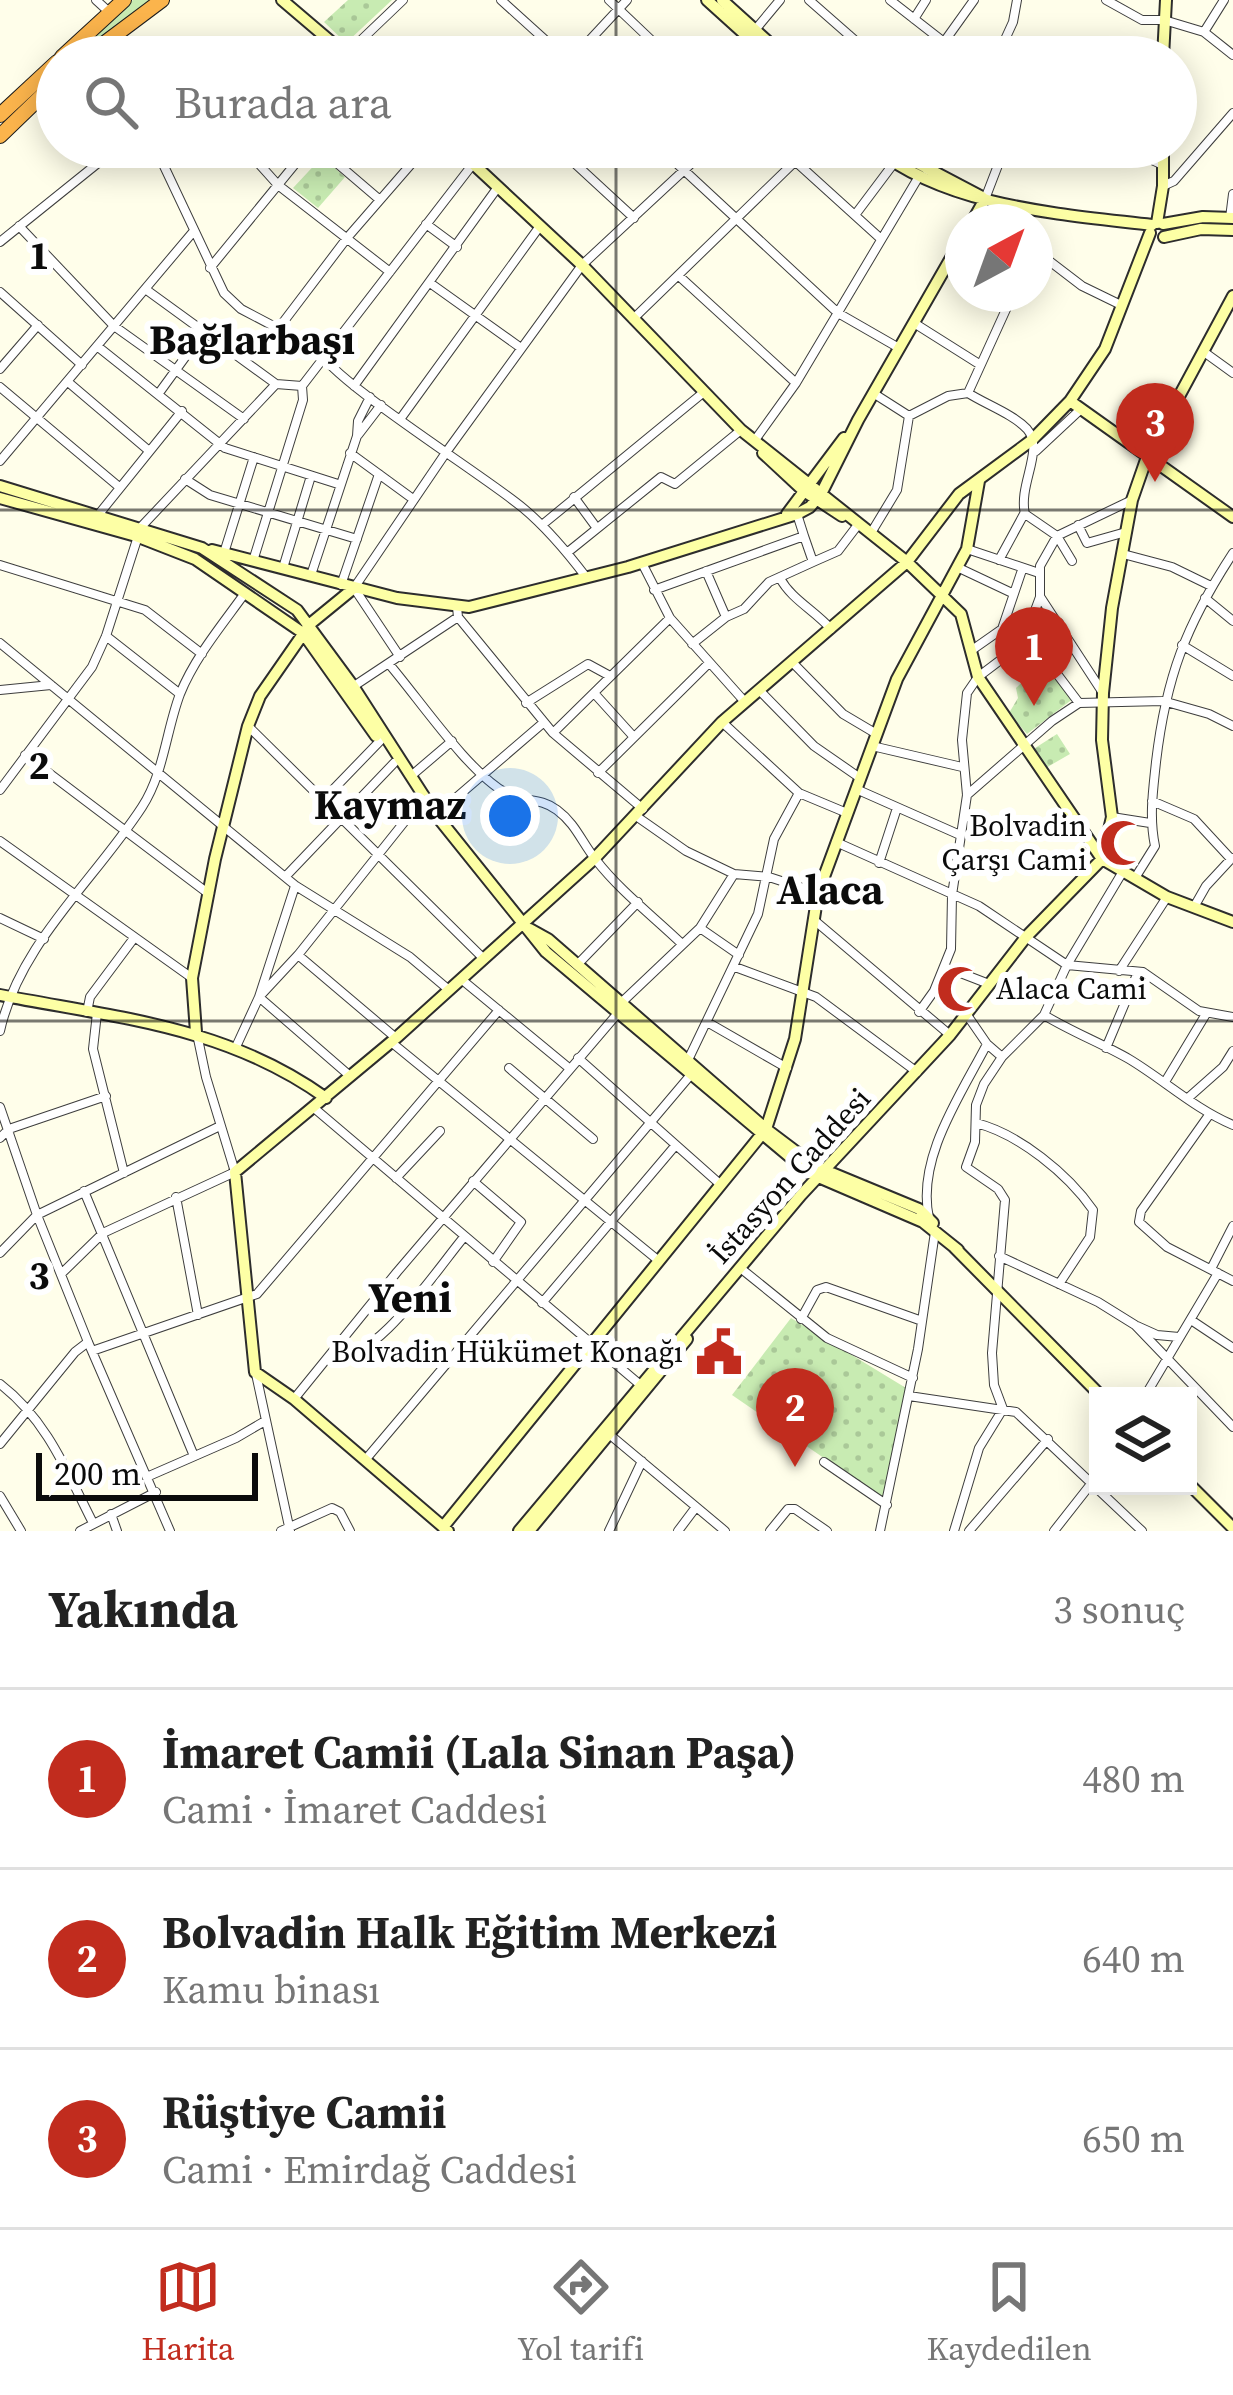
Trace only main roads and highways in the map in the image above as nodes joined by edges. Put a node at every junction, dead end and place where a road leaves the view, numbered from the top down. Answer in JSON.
{"nodes":[{"id":1,"x":124,"y":0,"type":"edge"},
{"id":2,"x":162,"y":0,"type":"edge"},
{"id":3,"x":84,"y":36,"type":"edge"},
{"id":4,"x":112,"y":36,"type":"edge"},
{"id":5,"x":36,"y":81,"type":"edge"},
{"id":6,"x":36,"y":101,"type":"edge"},
{"id":7,"x":0,"y":115,"type":"edge"},
{"id":8,"x":0,"y":136,"type":"edge"}],
"edges":[{"from":1,"to":3,"type":"highway"},
{"from":2,"to":4,"type":"highway"},
{"from":5,"to":7,"type":"highway"},
{"from":6,"to":8,"type":"highway"}]}
